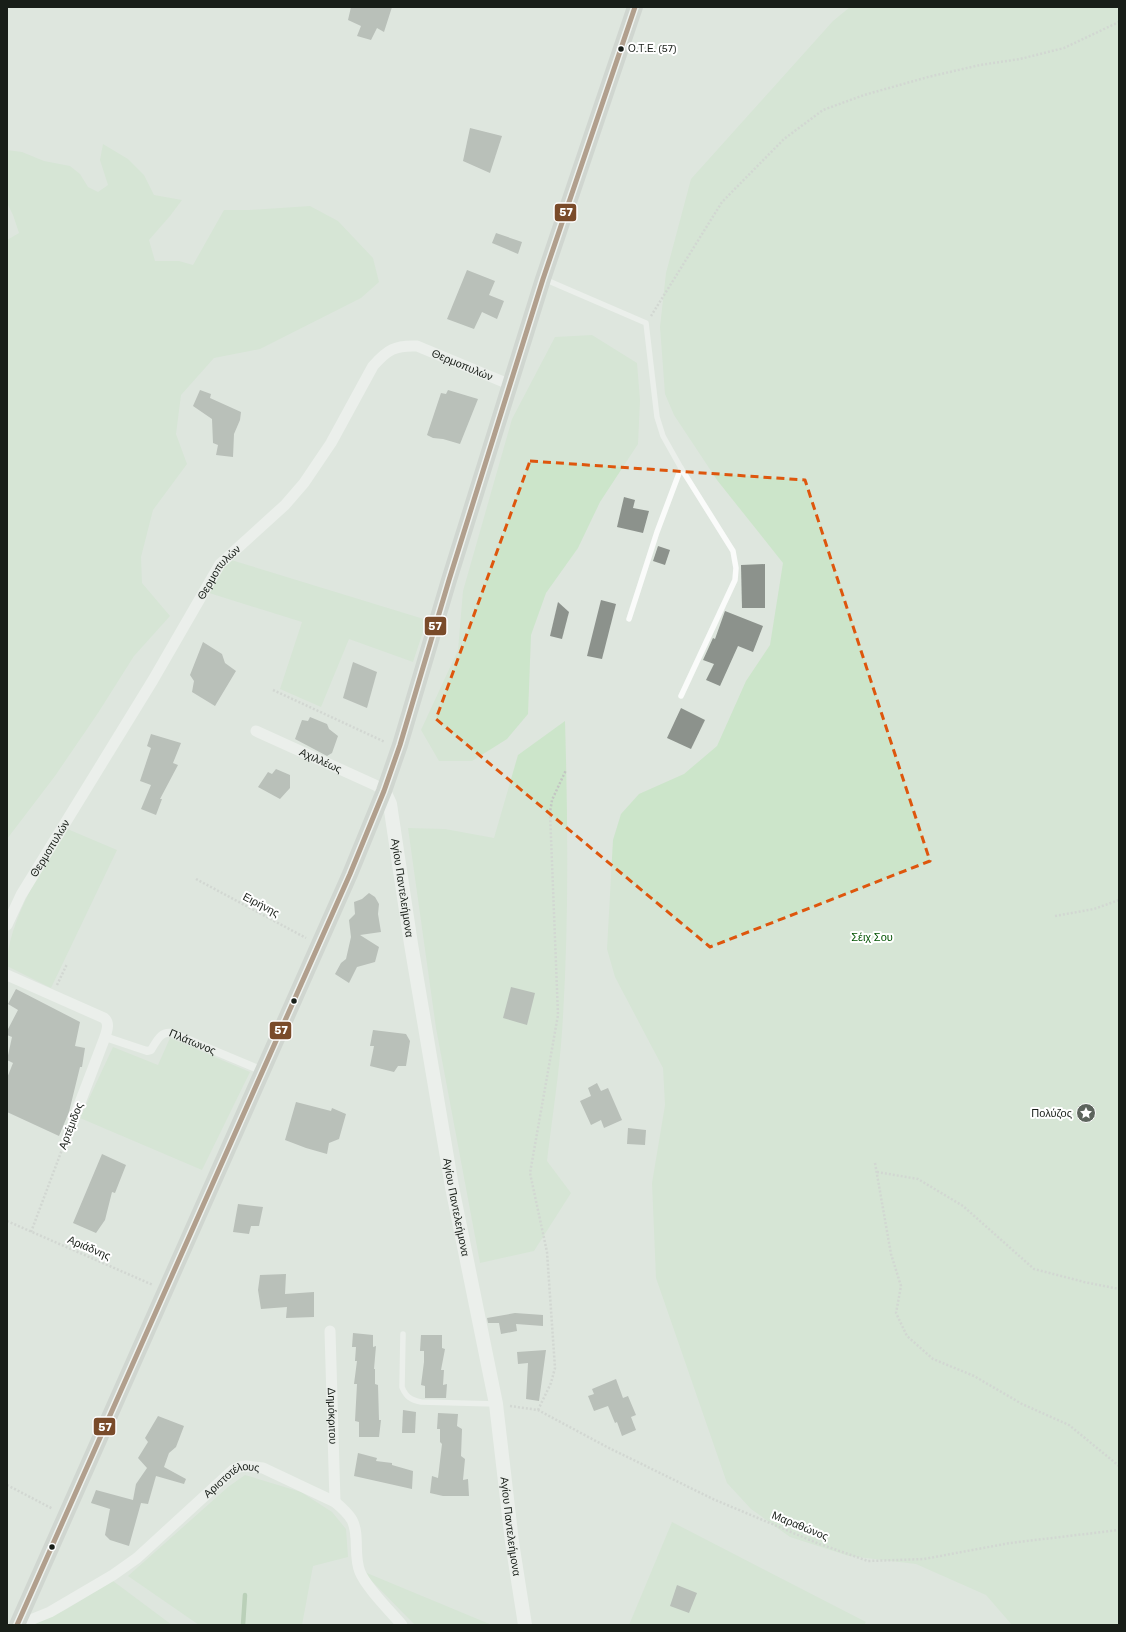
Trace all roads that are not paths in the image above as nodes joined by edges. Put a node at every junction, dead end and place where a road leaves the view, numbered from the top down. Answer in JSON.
{"nodes":[{"id":1,"x":633,"y":8,"type":"edge"},
{"id":2,"x":544,"y":279,"type":"junction"},
{"id":3,"x":511,"y":385,"type":"junction"},
{"id":4,"x":681,"y":468,"type":"junction"},
{"id":5,"x":629,"y":619,"type":"dead end"},
{"id":6,"x":681,"y":696,"type":"dead end"},
{"id":7,"x":256,"y":730,"type":"dead end"},
{"id":8,"x":384,"y":792,"type":"junction"},
{"id":9,"x":7,"y":925,"type":"edge"},
{"id":10,"x":7,"y":975,"type":"edge"},
{"id":11,"x":105,"y":1037,"type":"junction"},
{"id":12,"x":263,"y":1071,"type":"junction"},
{"id":13,"x":73,"y":1121,"type":"road end"},
{"id":14,"x":330,"y":1331,"type":"dead end"},
{"id":15,"x":403,"y":1334,"type":"dead end"},
{"id":16,"x":496,"y":1404,"type":"junction"},
{"id":17,"x":335,"y":1502,"type":"junction"},
{"id":18,"x":18,"y":1625,"type":"edge"},
{"id":19,"x":402,"y":1625,"type":"edge"},
{"id":20,"x":525,"y":1625,"type":"edge"}],
"edges":[{"from":1,"to":2,"type":"main road"},
{"from":2,"to":3,"type":"main road"},
{"from":2,"to":4,"type":"lane"},
{"from":3,"to":8,"type":"main road"},
{"from":3,"to":9,"type":"street","name":"Θερμοπυλών"},
{"from":4,"to":5,"type":"lane"},
{"from":4,"to":6,"type":"lane"},
{"from":7,"to":8,"type":"street","name":"Αχιλλέως"},
{"from":8,"to":12,"type":"main road"},
{"from":8,"to":16,"type":"street","name":"Αγίου Παντελεήμονα"},
{"from":10,"to":11,"type":"street","name":"Αρτέμιδος"},
{"from":11,"to":12,"type":"street","name":"Πλάτωνος"},
{"from":11,"to":13,"type":"street","name":"Αρτέμιδος"},
{"from":12,"to":18,"type":"main road"},
{"from":14,"to":17,"type":"street","name":"Δημόκριτου"},
{"from":15,"to":16,"type":"lane"},
{"from":16,"to":20,"type":"street","name":"Αγίου Παντελεήμονα"},
{"from":17,"to":18,"type":"street","name":"Αριστοτέλους"},
{"from":17,"to":19,"type":"street","name":"Αριστοτέλους"}]}
